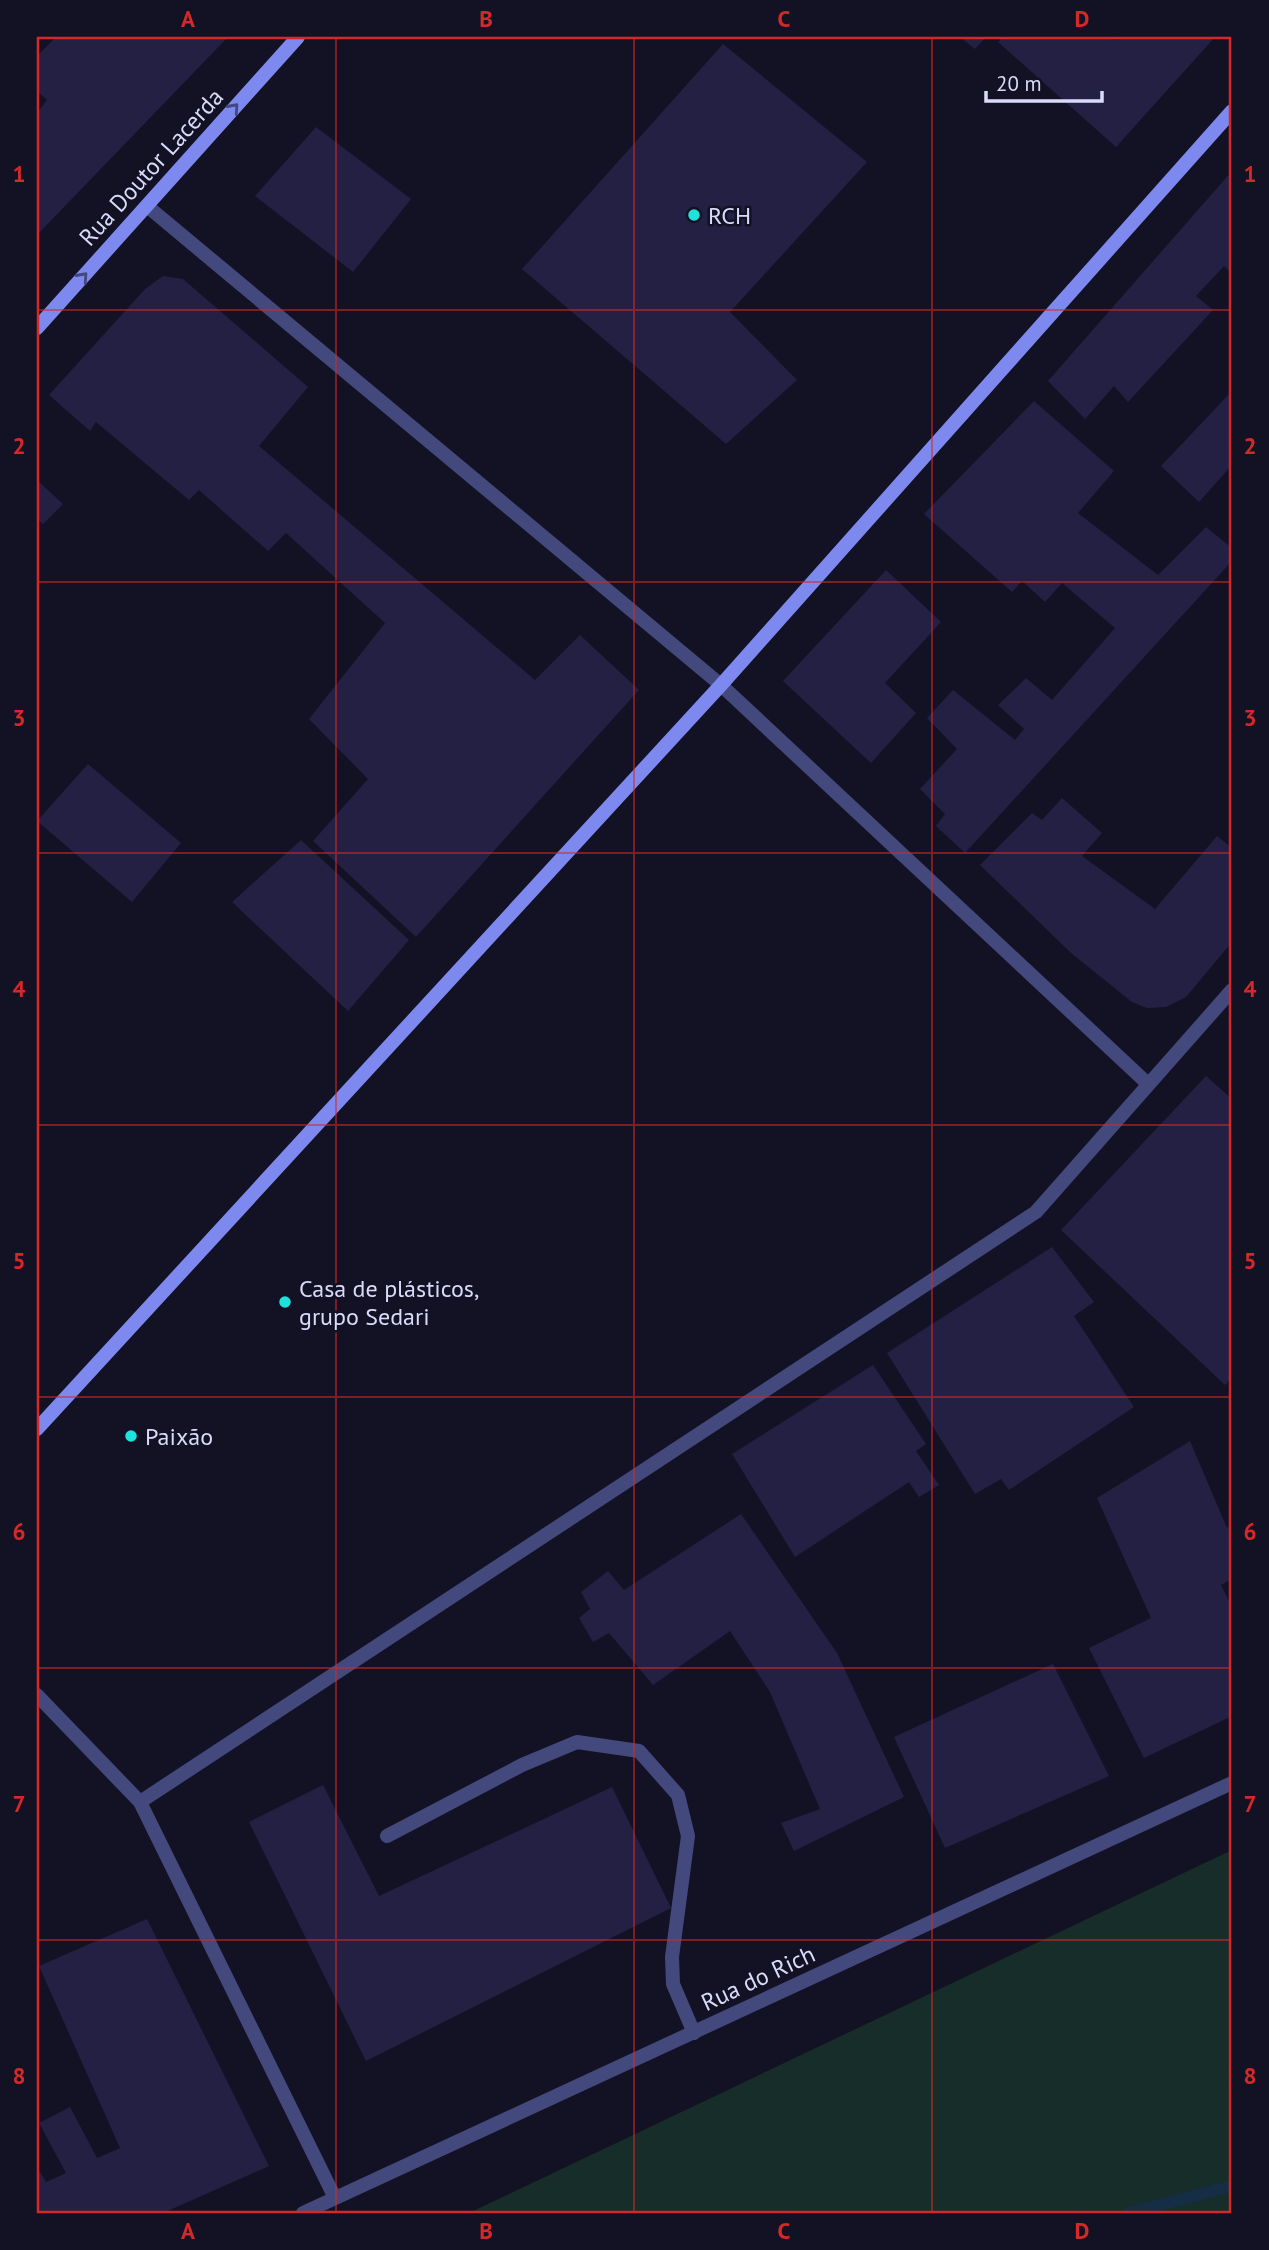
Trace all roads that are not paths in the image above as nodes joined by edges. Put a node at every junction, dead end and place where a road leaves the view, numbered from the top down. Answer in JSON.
{"nodes":[{"id":1,"x":298,"y":37,"type":"edge"},
{"id":2,"x":1232,"y":111,"type":"edge"},
{"id":3,"x":147,"y":206,"type":"junction"},
{"id":4,"x":37,"y":328,"type":"edge"},
{"id":5,"x":721,"y":685,"type":"junction"},
{"id":6,"x":1232,"y":990,"type":"edge"},
{"id":7,"x":1148,"y":1084,"type":"junction"},
{"id":8,"x":37,"y":1429,"type":"edge"},
{"id":9,"x":37,"y":1695,"type":"edge"},
{"id":10,"x":1232,"y":1783,"type":"edge"},
{"id":11,"x":140,"y":1802,"type":"junction"},
{"id":12,"x":387,"y":1836,"type":"dead end"},
{"id":13,"x":694,"y":2033,"type":"junction"},
{"id":14,"x":335,"y":2198,"type":"junction"},
{"id":15,"x":303,"y":2213,"type":"edge"}],
"edges":[{"from":3,"to":1,"type":"street","name":"Rua Doutor Lacerda","one_way":true},
{"from":2,"to":5,"type":"street"},
{"from":4,"to":3,"type":"street","name":"Rua Doutor Lacerda","one_way":true},
{"from":3,"to":5,"type":"street"},
{"from":5,"to":7,"type":"street"},
{"from":5,"to":8,"type":"street"},
{"from":6,"to":7,"type":"street"},
{"from":7,"to":11,"type":"street"},
{"from":9,"to":11,"type":"street"},
{"from":10,"to":13,"type":"street","name":"Rua do Rich"},
{"from":11,"to":14,"type":"street"},
{"from":12,"to":13,"type":"street"},
{"from":13,"to":14,"type":"street","name":"Rua do Rich"},
{"from":14,"to":15,"type":"street","name":"Rua do Rich"}]}
